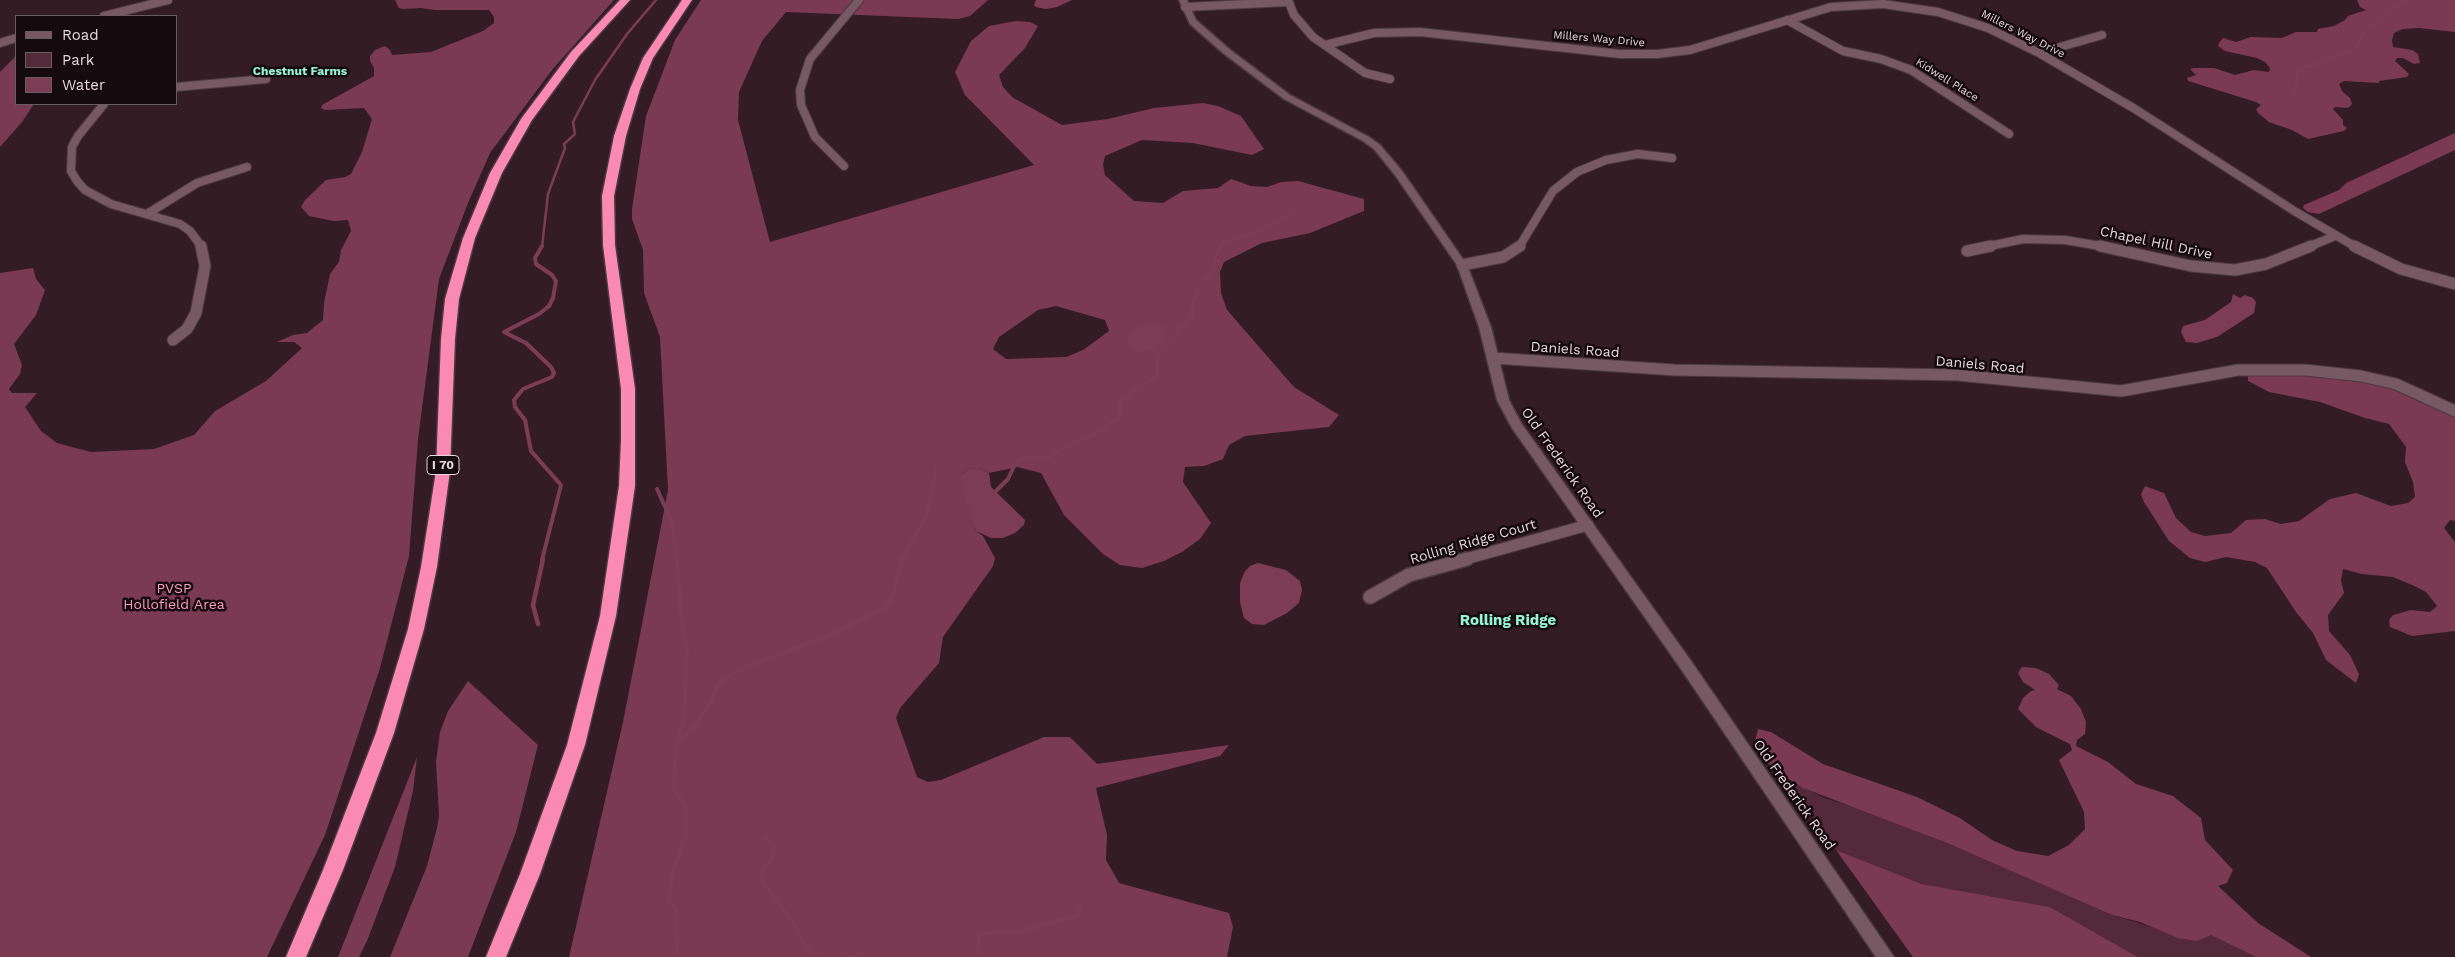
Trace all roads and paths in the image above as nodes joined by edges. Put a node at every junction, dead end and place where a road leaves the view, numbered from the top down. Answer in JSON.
{"nodes":[{"id":1,"x":168,"y":0,"type":"edge"},
{"id":2,"x":625,"y":0,"type":"edge"},
{"id":3,"x":687,"y":0,"type":"edge"},
{"id":4,"x":859,"y":0,"type":"edge"},
{"id":5,"x":1288,"y":1,"type":"edge"},
{"id":6,"x":1184,"y":3,"type":"edge"},
{"id":7,"x":152,"y":5,"type":"edge"},
{"id":8,"x":108,"y":15,"type":"edge"},
{"id":9,"x":1787,"y":20,"type":"junction"},
{"id":10,"x":2102,"y":35,"type":"dead end"},
{"id":11,"x":15,"y":38,"type":"edge"},
{"id":12,"x":0,"y":43,"type":"edge"},
{"id":13,"x":1325,"y":45,"type":"junction"},
{"id":14,"x":2039,"y":53,"type":"junction"},
{"id":15,"x":266,"y":79,"type":"dead end"},
{"id":16,"x":1390,"y":79,"type":"dead end"},
{"id":17,"x":178,"y":87,"type":"edge"},
{"id":18,"x":103,"y":105,"type":"edge"},
{"id":19,"x":2009,"y":134,"type":"dead end"},
{"id":20,"x":1672,"y":158,"type":"dead end"},
{"id":21,"x":844,"y":166,"type":"dead end"},
{"id":22,"x":247,"y":167,"type":"dead end"},
{"id":23,"x":147,"y":214,"type":"junction"},
{"id":24,"x":2335,"y":236,"type":"junction"},
{"id":25,"x":1967,"y":251,"type":"dead end"},
{"id":26,"x":1462,"y":265,"type":"junction"},
{"id":27,"x":2455,"y":284,"type":"edge"},
{"id":28,"x":173,"y":340,"type":"dead end"},
{"id":29,"x":1493,"y":358,"type":"junction"},
{"id":30,"x":2455,"y":411,"type":"edge"},
{"id":31,"x":1588,"y":525,"type":"junction"},
{"id":32,"x":1370,"y":597,"type":"dead end"},
{"id":33,"x":296,"y":957,"type":"edge"},
{"id":34,"x":496,"y":957,"type":"edge"},
{"id":35,"x":1886,"y":957,"type":"edge"}],
"edges":[{"from":1,"to":7,"type":"street"},
{"from":2,"to":33,"type":"highway","number":"I 70"},
{"from":3,"to":34,"type":"highway"},
{"from":4,"to":21,"type":"street"},
{"from":5,"to":6,"type":"street"},
{"from":5,"to":13,"type":"street"},
{"from":6,"to":26,"type":"street","name":"Old Frederick Road"},
{"from":7,"to":8,"type":"street"},
{"from":9,"to":13,"type":"street","name":"Millers Way Drive"},
{"from":9,"to":14,"type":"street","name":"Millers Way Drive"},
{"from":9,"to":19,"type":"street","name":"Kidwell Place"},
{"from":10,"to":14,"type":"street"},
{"from":11,"to":12,"type":"street"},
{"from":13,"to":16,"type":"street"},
{"from":14,"to":24,"type":"street","name":"Millers Way Drive"},
{"from":15,"to":17,"type":"street"},
{"from":18,"to":23,"type":"street"},
{"from":20,"to":26,"type":"street"},
{"from":22,"to":23,"type":"street"},
{"from":23,"to":28,"type":"street"},
{"from":24,"to":25,"type":"street","name":"Chapel Hill Drive"},
{"from":24,"to":27,"type":"street","name":"Millers Way Drive"},
{"from":26,"to":29,"type":"street","name":"Old Frederick Road"},
{"from":29,"to":30,"type":"street","name":"Daniels Road"},
{"from":29,"to":31,"type":"street","name":"Old Frederick Road"},
{"from":31,"to":32,"type":"street","name":"Rolling Ridge Court"},
{"from":31,"to":35,"type":"street","name":"Old Frederick Road"}]}
